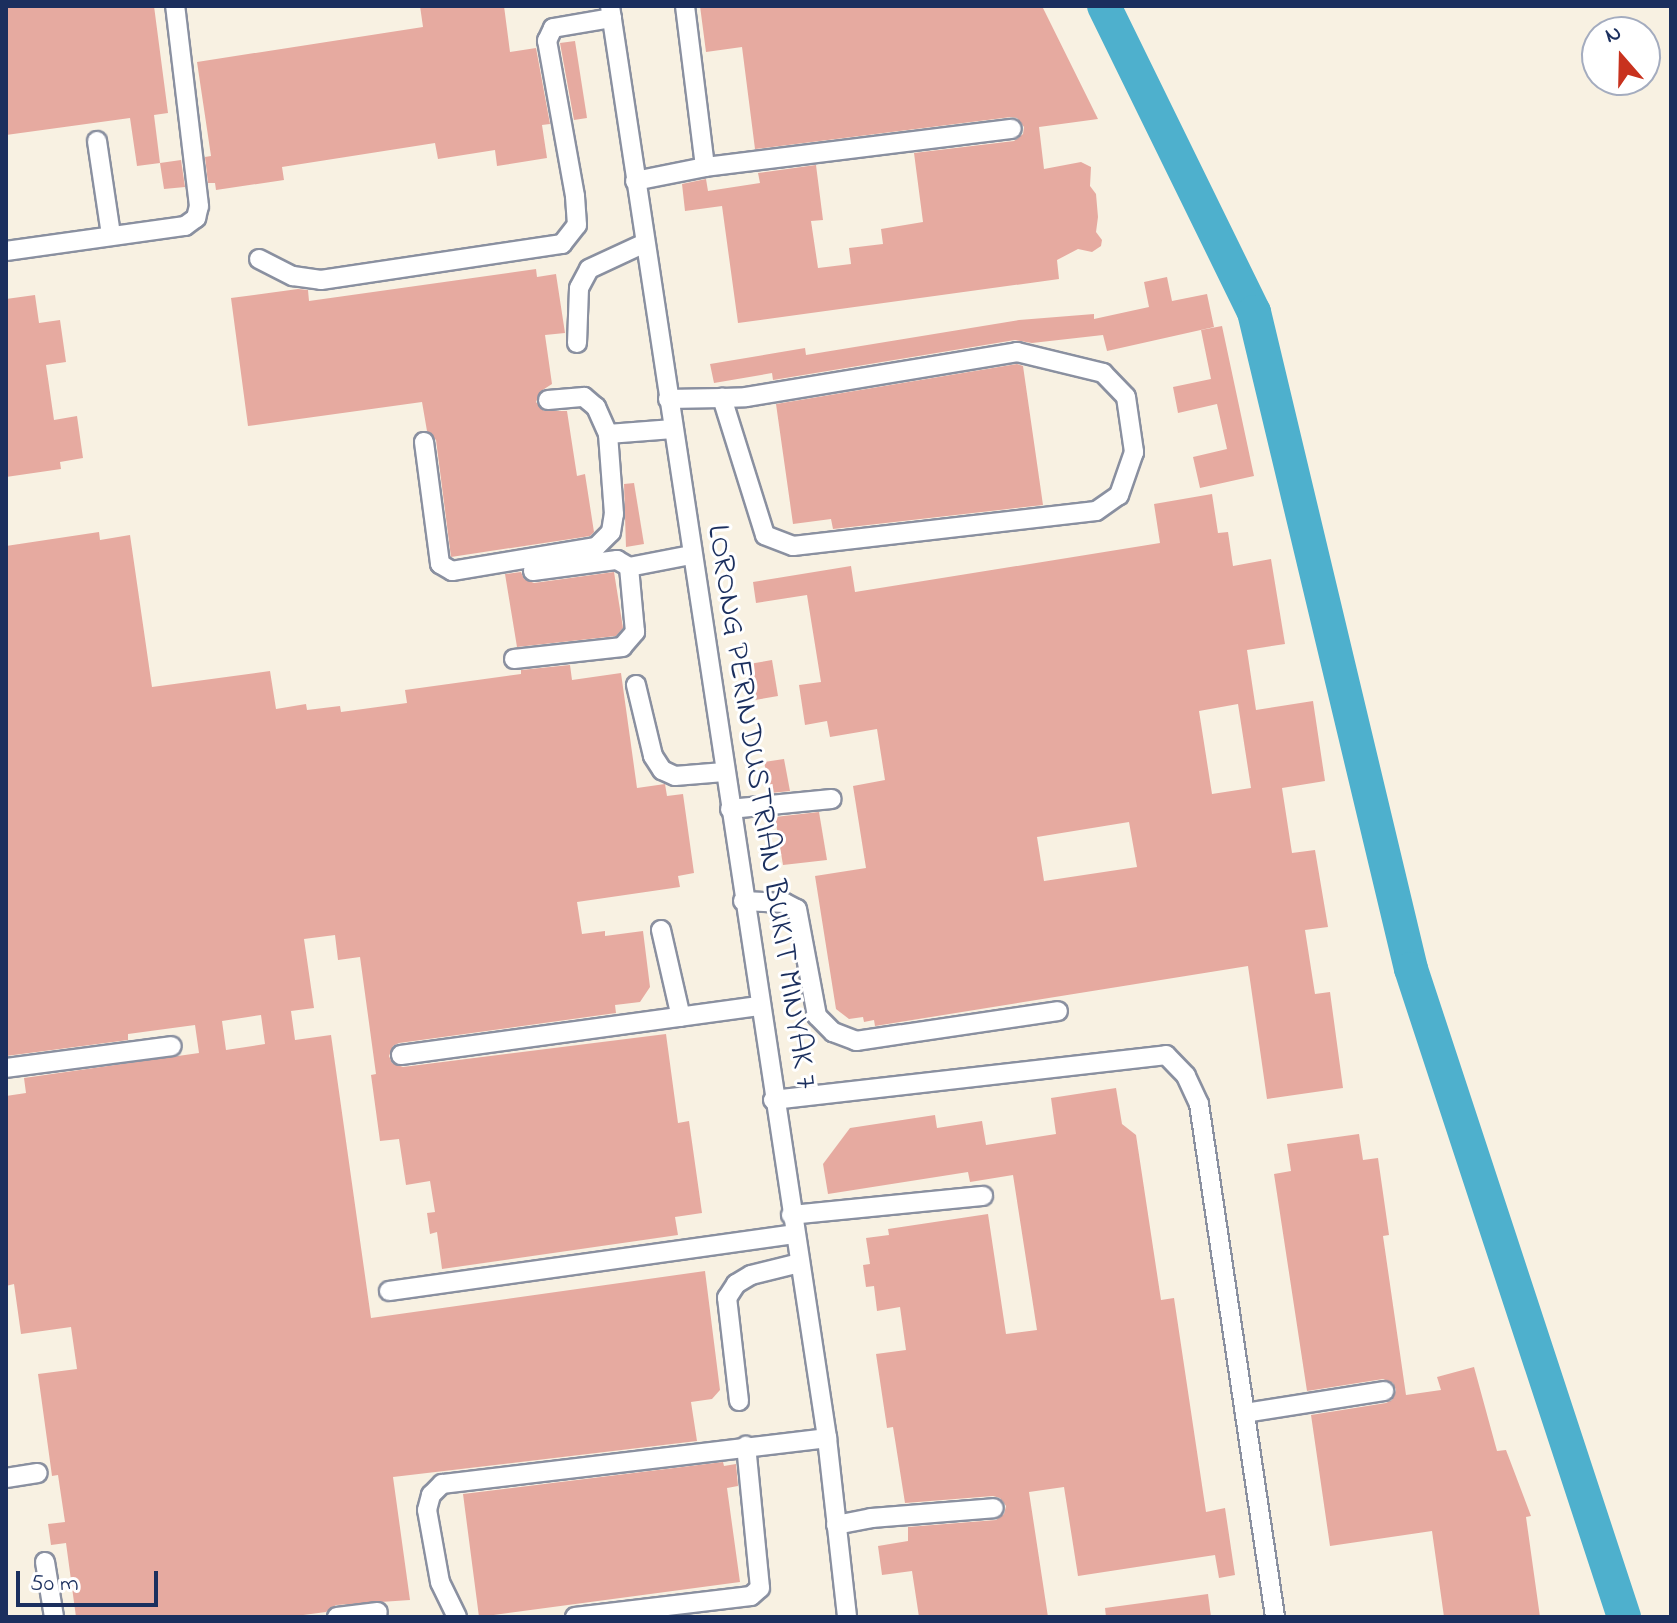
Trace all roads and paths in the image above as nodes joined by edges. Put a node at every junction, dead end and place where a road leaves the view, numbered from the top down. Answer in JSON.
{"nodes":[{"id":1,"x":175,"y":6,"type":"edge"},
{"id":2,"x":685,"y":6,"type":"edge"},
{"id":3,"x":611,"y":12,"type":"edge"},
{"id":4,"x":1012,"y":129,"type":"dead end"},
{"id":5,"x":97,"y":141,"type":"dead end"},
{"id":6,"x":705,"y":167,"type":"junction"},
{"id":7,"x":635,"y":181,"type":"junction"},
{"id":8,"x":111,"y":235,"type":"junction"},
{"id":9,"x":645,"y":243,"type":"junction"},
{"id":10,"x":6,"y":251,"type":"edge"},
{"id":11,"x":259,"y":259,"type":"dead end"},
{"id":12,"x":577,"y":343,"type":"dead end"},
{"id":13,"x":722,"y":398,"type":"junction"},
{"id":14,"x":668,"y":399,"type":"junction"},
{"id":15,"x":548,"y":400,"type":"dead end"},
{"id":16,"x":673,"y":429,"type":"junction"},
{"id":17,"x":608,"y":434,"type":"junction"},
{"id":18,"x":424,"y":442,"type":"dead end"},
{"id":19,"x":691,"y":555,"type":"junction"},
{"id":20,"x":629,"y":567,"type":"junction"},
{"id":21,"x":533,"y":571,"type":"dead end"},
{"id":22,"x":514,"y":659,"type":"dead end"},
{"id":23,"x":636,"y":685,"type":"dead end"},
{"id":24,"x":724,"y":772,"type":"junction"},
{"id":25,"x":832,"y":799,"type":"dead end"},
{"id":26,"x":730,"y":809,"type":"junction"},
{"id":27,"x":743,"y":901,"type":"junction"},
{"id":28,"x":661,"y":930,"type":"dead end"},
{"id":29,"x":759,"y":1006,"type":"junction"},
{"id":30,"x":1058,"y":1011,"type":"dead end"},
{"id":31,"x":681,"y":1017,"type":"junction"},
{"id":32,"x":172,"y":1046,"type":"dead end"},
{"id":33,"x":401,"y":1055,"type":"dead end"},
{"id":34,"x":6,"y":1068,"type":"edge"},
{"id":35,"x":773,"y":1100,"type":"junction"},
{"id":36,"x":983,"y":1196,"type":"dead end"},
{"id":37,"x":791,"y":1215,"type":"junction"},
{"id":38,"x":794,"y":1234,"type":"junction"},
{"id":39,"x":799,"y":1263,"type":"junction"},
{"id":40,"x":389,"y":1291,"type":"dead end"},
{"id":41,"x":1384,"y":1391,"type":"dead end"},
{"id":42,"x":739,"y":1401,"type":"dead end"},
{"id":43,"x":1245,"y":1413,"type":"junction"},
{"id":44,"x":827,"y":1438,"type":"junction"},
{"id":45,"x":746,"y":1446,"type":"junction"},
{"id":46,"x":38,"y":1473,"type":"dead end"},
{"id":47,"x":6,"y":1478,"type":"edge"},
{"id":48,"x":994,"y":1508,"type":"dead end"},
{"id":49,"x":836,"y":1525,"type":"junction"},
{"id":50,"x":45,"y":1562,"type":"dead end"},
{"id":51,"x":378,"y":1612,"type":"dead end"},
{"id":52,"x":54,"y":1617,"type":"edge"},
{"id":53,"x":337,"y":1617,"type":"edge"},
{"id":54,"x":457,"y":1617,"type":"edge"},
{"id":55,"x":575,"y":1617,"type":"edge"},
{"id":56,"x":847,"y":1617,"type":"edge"},
{"id":57,"x":1275,"y":1617,"type":"edge"}],
"edges":[{"from":1,"to":8,"type":"street"},
{"from":2,"to":6,"type":"street"},
{"from":3,"to":7,"type":"street","name":"LORONG PERINDUSTRIAN BUKIT MINYAK 7"},
{"from":3,"to":11,"type":"street"},
{"from":4,"to":6,"type":"street"},
{"from":5,"to":8,"type":"street"},
{"from":6,"to":7,"type":"street"},
{"from":7,"to":9,"type":"street","name":"LORONG PERINDUSTRIAN BUKIT MINYAK 7"},
{"from":8,"to":10,"type":"street"},
{"from":9,"to":12,"type":"street"},
{"from":9,"to":14,"type":"street","name":"LORONG PERINDUSTRIAN BUKIT MINYAK 7"},
{"from":13,"to":13,"type":"street"},
{"from":13,"to":14,"type":"street"},
{"from":14,"to":16,"type":"street","name":"LORONG PERINDUSTRIAN BUKIT MINYAK 7"},
{"from":15,"to":17,"type":"street"},
{"from":16,"to":17,"type":"street"},
{"from":16,"to":19,"type":"street","name":"LORONG PERINDUSTRIAN BUKIT MINYAK 7"},
{"from":17,"to":18,"type":"street"},
{"from":19,"to":20,"type":"street"},
{"from":19,"to":24,"type":"street","name":"LORONG PERINDUSTRIAN BUKIT MINYAK 7"},
{"from":20,"to":21,"type":"street"},
{"from":20,"to":22,"type":"street"},
{"from":23,"to":24,"type":"street"},
{"from":24,"to":26,"type":"street","name":"LORONG PERINDUSTRIAN BUKIT MINYAK 7"},
{"from":25,"to":26,"type":"street"},
{"from":26,"to":27,"type":"street","name":"LORONG PERINDUSTRIAN BUKIT MINYAK 7"},
{"from":27,"to":29,"type":"street","name":"LORONG PERINDUSTRIAN BUKIT MINYAK 7"},
{"from":27,"to":30,"type":"street"},
{"from":28,"to":31,"type":"street"},
{"from":29,"to":31,"type":"street"},
{"from":29,"to":35,"type":"street","name":"LORONG PERINDUSTRIAN BUKIT MINYAK 7"},
{"from":31,"to":33,"type":"street"},
{"from":32,"to":34,"type":"street"},
{"from":35,"to":37,"type":"street","name":"LORONG PERINDUSTRIAN BUKIT MINYAK 7"},
{"from":35,"to":43,"type":"street"},
{"from":36,"to":37,"type":"street"},
{"from":37,"to":38,"type":"street","name":"LORONG PERINDUSTRIAN BUKIT MINYAK 7"},
{"from":38,"to":39,"type":"street","name":"LORONG PERINDUSTRIAN BUKIT MINYAK 7"},
{"from":38,"to":40,"type":"street"},
{"from":39,"to":42,"type":"street"},
{"from":39,"to":44,"type":"street","name":"LORONG PERINDUSTRIAN BUKIT MINYAK 7"},
{"from":41,"to":43,"type":"street"},
{"from":43,"to":57,"type":"street"},
{"from":44,"to":45,"type":"street"},
{"from":44,"to":49,"type":"street","name":"LORONG PERINDUSTRIAN BUKIT MINYAK 7"},
{"from":45,"to":54,"type":"street"},
{"from":45,"to":55,"type":"street"},
{"from":46,"to":47,"type":"street"},
{"from":48,"to":49,"type":"street"},
{"from":49,"to":56,"type":"street","name":"LORONG PERINDUSTRIAN BUKIT MINYAK 7"},
{"from":50,"to":52,"type":"street"},
{"from":51,"to":53,"type":"street"}]}
